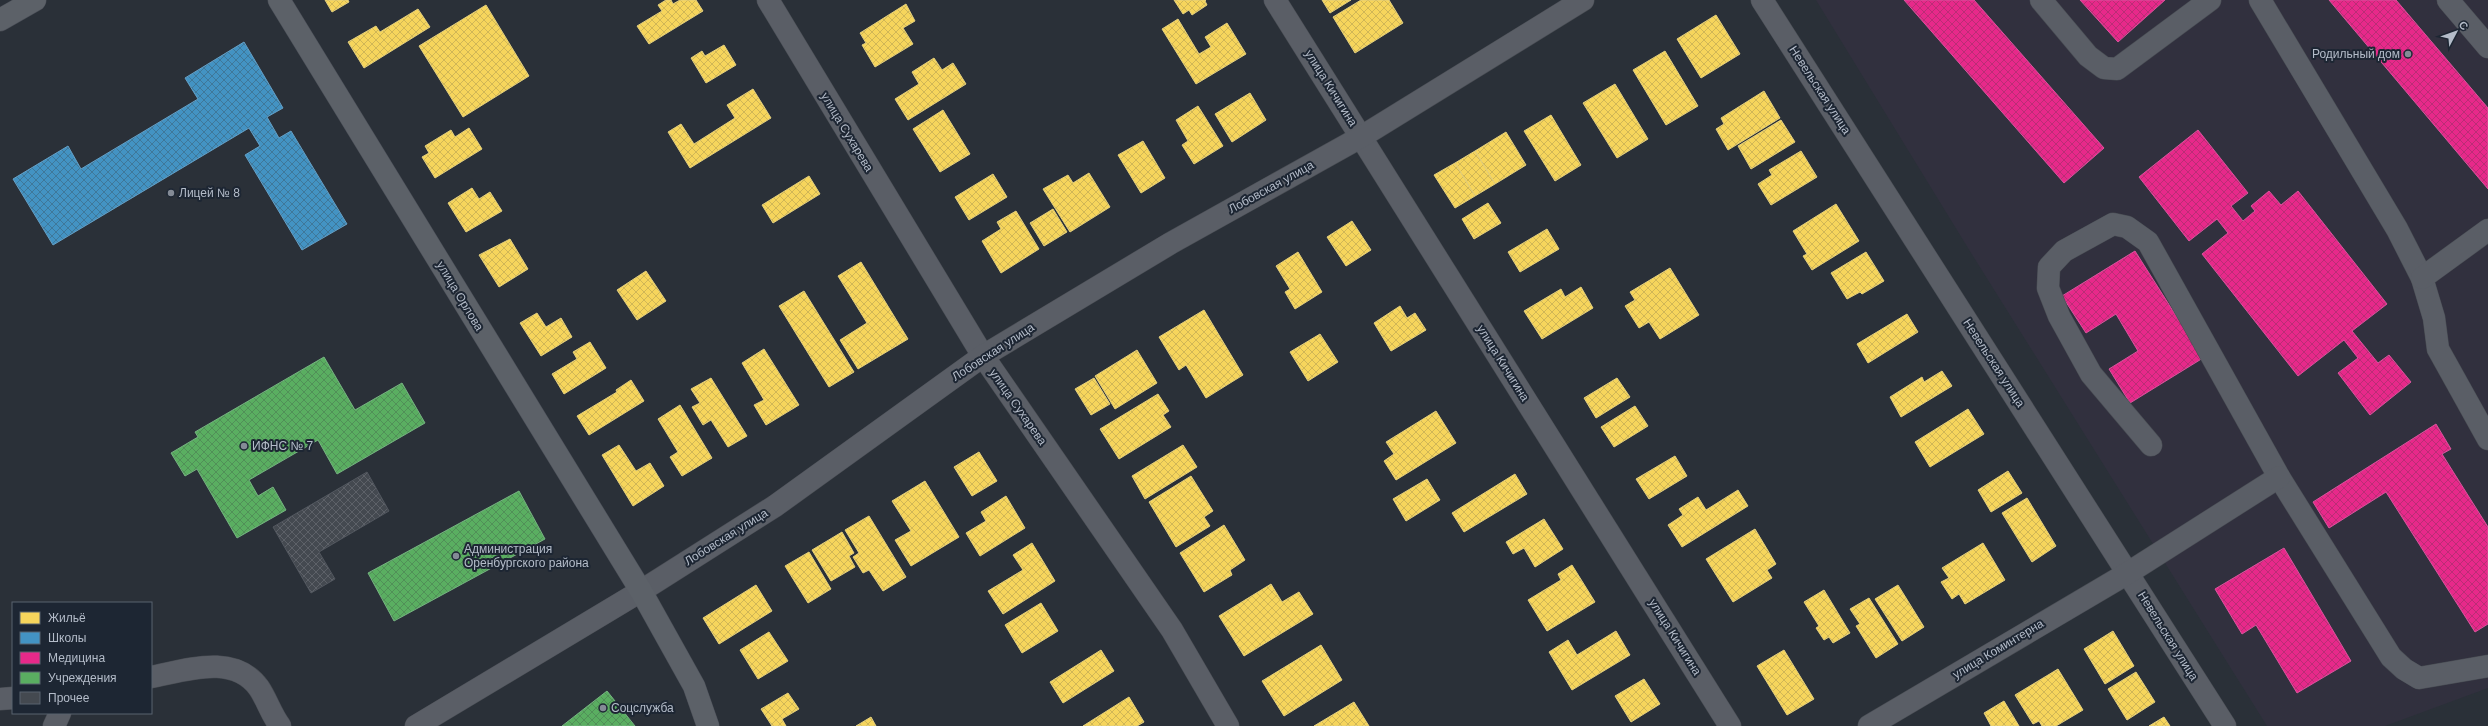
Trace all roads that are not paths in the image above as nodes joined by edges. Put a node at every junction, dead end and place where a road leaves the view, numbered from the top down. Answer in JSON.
{"nodes":[{"id":1,"x":35,"y":0,"type":"edge"},
{"id":2,"x":279,"y":0,"type":"edge"},
{"id":3,"x":768,"y":0,"type":"edge"},
{"id":4,"x":1275,"y":0,"type":"edge"},
{"id":5,"x":1583,"y":0,"type":"edge"},
{"id":6,"x":1762,"y":0,"type":"edge"},
{"id":7,"x":2041,"y":0,"type":"edge"},
{"id":8,"x":2210,"y":0,"type":"edge"},
{"id":9,"x":2260,"y":0,"type":"edge"},
{"id":10,"x":2448,"y":0,"type":"edge"},
{"id":11,"x":0,"y":20,"type":"edge"},
{"id":12,"x":2488,"y":47,"type":"edge"},
{"id":13,"x":1362,"y":137,"type":"junction"},
{"id":14,"x":2488,"y":230,"type":"edge"},
{"id":15,"x":2422,"y":278,"type":"junction"},
{"id":16,"x":983,"y":356,"type":"junction"},
{"id":17,"x":2488,"y":439,"type":"edge"},
{"id":18,"x":2151,"y":445,"type":"dead end"},
{"id":19,"x":2279,"y":477,"type":"junction"},
{"id":20,"x":2128,"y":572,"type":"junction"},
{"id":21,"x":640,"y":591,"type":"junction"},
{"id":22,"x":2488,"y":666,"type":"edge"},
{"id":23,"x":152,"y":677,"type":"edge"},
{"id":24,"x":12,"y":698,"type":"edge"},
{"id":25,"x":0,"y":699,"type":"edge"},
{"id":26,"x":60,"y":714,"type":"edge"},
{"id":27,"x":54,"y":726,"type":"edge"},
{"id":28,"x":280,"y":726,"type":"edge"},
{"id":29,"x":416,"y":726,"type":"edge"},
{"id":30,"x":708,"y":726,"type":"edge"},
{"id":31,"x":1228,"y":726,"type":"edge"},
{"id":32,"x":1730,"y":726,"type":"edge"},
{"id":33,"x":1869,"y":726,"type":"edge"},
{"id":34,"x":2225,"y":726,"type":"edge"}],
"edges":[{"from":1,"to":11,"type":"main road"},
{"from":2,"to":21,"type":"main road","name":"улица Орлова"},
{"from":3,"to":16,"type":"street","name":"улица Сухарева"},
{"from":4,"to":13,"type":"street","name":"улица Кичигина"},
{"from":5,"to":13,"type":"street","name":"Лобовская улица"},
{"from":6,"to":20,"type":"street","name":"Невельская улица"},
{"from":7,"to":8,"type":"street"},
{"from":9,"to":15,"type":"street"},
{"from":10,"to":12,"type":"street"},
{"from":13,"to":16,"type":"street","name":"Лобовская улица"},
{"from":13,"to":32,"type":"street","name":"улица Кичигина"},
{"from":14,"to":15,"type":"street"},
{"from":15,"to":17,"type":"street"},
{"from":16,"to":21,"type":"street","name":"Лобовская улица"},
{"from":16,"to":31,"type":"street","name":"улица Сухарева"},
{"from":18,"to":19,"type":"street"},
{"from":19,"to":20,"type":"street","name":"улица Коминтерна"},
{"from":19,"to":22,"type":"street"},
{"from":20,"to":33,"type":"street","name":"улица Коминтерна"},
{"from":20,"to":34,"type":"street","name":"Невельская улица"},
{"from":21,"to":29,"type":"street","name":"Лобовская улица"},
{"from":21,"to":30,"type":"main road","name":"улица Орлова"},
{"from":23,"to":28,"type":"street"},
{"from":24,"to":25,"type":"street"},
{"from":26,"to":27,"type":"street"}]}
